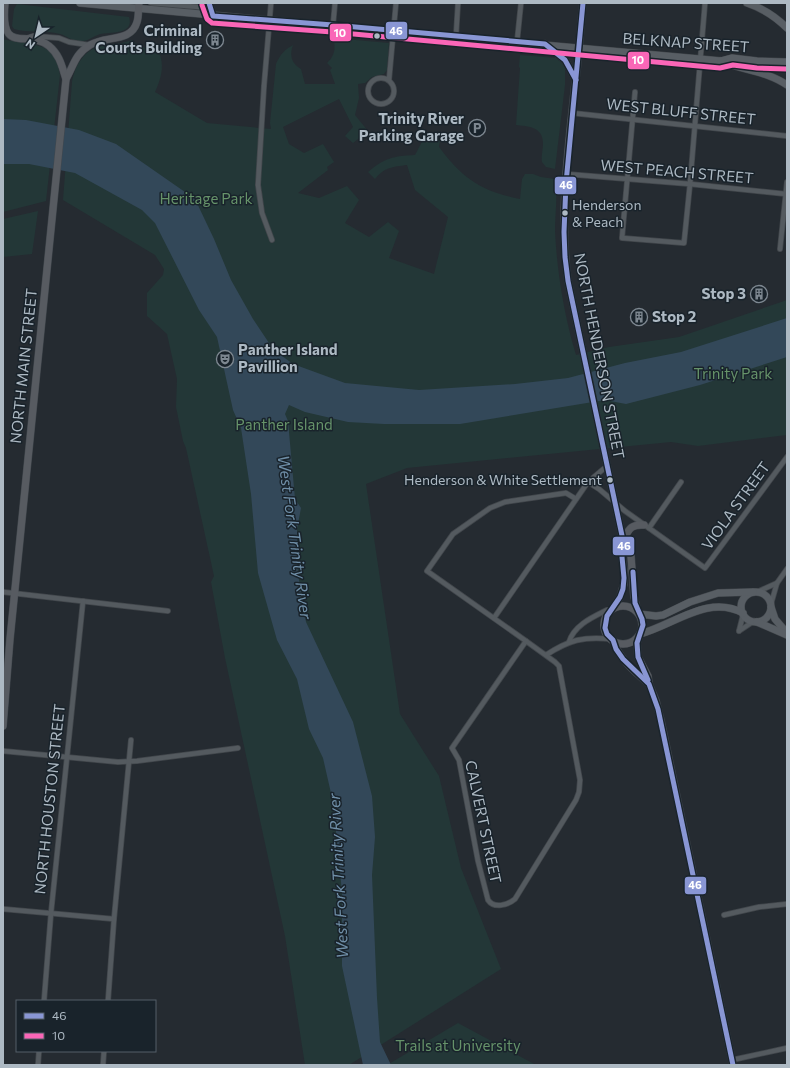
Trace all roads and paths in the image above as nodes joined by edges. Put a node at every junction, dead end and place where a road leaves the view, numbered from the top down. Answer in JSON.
{"nodes":[{"id":1,"x":5,"y":3,"type":"edge"},
{"id":2,"x":80,"y":3,"type":"edge"},
{"id":3,"x":151,"y":3,"type":"edge"},
{"id":4,"x":271,"y":3,"type":"edge"},
{"id":5,"x":335,"y":3,"type":"edge"},
{"id":6,"x":396,"y":3,"type":"edge"},
{"id":7,"x":458,"y":3,"type":"edge"},
{"id":8,"x":521,"y":3,"type":"edge"},
{"id":9,"x":583,"y":3,"type":"edge"},
{"id":10,"x":705,"y":3,"type":"edge"},
{"id":11,"x":747,"y":3,"type":"edge"},
{"id":12,"x":209,"y":4,"type":"edge"},
{"id":13,"x":139,"y":6,"type":"edge"},
{"id":14,"x":213,"y":16,"type":"junction"},
{"id":15,"x":270,"y":20,"type":"junction"},
{"id":16,"x":334,"y":25,"type":"junction"},
{"id":17,"x":787,"y":28,"type":"edge"},
{"id":18,"x":393,"y":30,"type":"junction"},
{"id":19,"x":456,"y":36,"type":"junction"},
{"id":20,"x":24,"y":40,"type":"junction"},
{"id":21,"x":517,"y":42,"type":"junction"},
{"id":22,"x":545,"y":44,"type":"junction"},
{"id":23,"x":89,"y":45,"type":"junction"},
{"id":24,"x":581,"y":48,"type":"junction"},
{"id":25,"x":700,"y":59,"type":"junction"},
{"id":26,"x":721,"y":61,"type":"junction"},
{"id":27,"x":787,"y":62,"type":"edge"},
{"id":28,"x":66,"y":80,"type":"junction"},
{"id":29,"x":389,"y":80,"type":"junction"},
{"id":30,"x":576,"y":80,"type":"junction"},
{"id":31,"x":787,"y":85,"type":"edge"},
{"id":32,"x":635,"y":92,"type":"dead end"},
{"id":33,"x":572,"y":113,"type":"junction"},
{"id":34,"x":632,"y":120,"type":"junction"},
{"id":35,"x":695,"y":126,"type":"junction"},
{"id":36,"x":787,"y":136,"type":"edge"},
{"id":37,"x":566,"y":174,"type":"junction"},
{"id":38,"x":627,"y":179,"type":"junction"},
{"id":39,"x":787,"y":182,"type":"edge"},
{"id":40,"x":690,"y":184,"type":"junction"},
{"id":41,"x":786,"y":194,"type":"junction"},
{"id":42,"x":272,"y":240,"type":"dead end"},
{"id":43,"x":780,"y":249,"type":"dead end"},
{"id":44,"x":787,"y":457,"type":"edge"},
{"id":45,"x":607,"y":466,"type":"junction"},
{"id":46,"x":588,"y":482,"type":"junction"},
{"id":47,"x":681,"y":482,"type":"dead end"},
{"id":48,"x":576,"y":499,"type":"junction"},
{"id":49,"x":615,"y":502,"type":"junction"},
{"id":50,"x":646,"y":526,"type":"junction"},
{"id":51,"x":623,"y":542,"type":"junction"},
{"id":52,"x":787,"y":569,"type":"edge"},
{"id":53,"x":777,"y":582,"type":"junction"},
{"id":54,"x":3,"y":592,"type":"edge"},
{"id":55,"x":755,"y":592,"type":"junction"},
{"id":56,"x":15,"y":593,"type":"junction"},
{"id":57,"x":83,"y":601,"type":"junction"},
{"id":58,"x":771,"y":605,"type":"junction"},
{"id":59,"x":612,"y":609,"type":"junction"},
{"id":60,"x":168,"y":611,"type":"dead end"},
{"id":61,"x":638,"y":613,"type":"junction"},
{"id":62,"x":743,"y":614,"type":"junction"},
{"id":63,"x":494,"y":618,"type":"junction"},
{"id":64,"x":755,"y":622,"type":"junction"},
{"id":65,"x":787,"y":634,"type":"edge"},
{"id":66,"x":640,"y":635,"type":"junction"},
{"id":67,"x":612,"y":640,"type":"junction"},
{"id":68,"x":526,"y":641,"type":"junction"},
{"id":69,"x":569,"y":642,"type":"junction"},
{"id":70,"x":546,"y":655,"type":"junction"},
{"id":71,"x":649,"y":684,"type":"junction"},
{"id":72,"x":3,"y":726,"type":"edge"},
{"id":73,"x":131,"y":740,"type":"dead end"},
{"id":74,"x":238,"y":748,"type":"dead end"},
{"id":75,"x":3,"y":751,"type":"edge"},
{"id":76,"x":67,"y":757,"type":"junction"},
{"id":77,"x":129,"y":762,"type":"junction"},
{"id":78,"x":787,"y":904,"type":"edge"},
{"id":79,"x":3,"y":909,"type":"edge"},
{"id":80,"x":51,"y":913,"type":"junction"},
{"id":81,"x":724,"y":915,"type":"dead end"},
{"id":82,"x":114,"y":919,"type":"junction"},
{"id":83,"x":44,"y":1000,"type":"edge"},
{"id":84,"x":108,"y":1000,"type":"edge"},
{"id":85,"x":787,"y":1048,"type":"edge"},
{"id":86,"x":39,"y":1052,"type":"edge"},
{"id":87,"x":104,"y":1052,"type":"edge"},
{"id":88,"x":733,"y":1063,"type":"edge"},
{"id":89,"x":38,"y":1065,"type":"edge"},
{"id":90,"x":103,"y":1065,"type":"edge"}],
"edges":[{"from":1,"to":20,"type":"main road"},
{"from":2,"to":13,"type":"main road","name":"BELKNAP STREET"},
{"from":3,"to":12,"type":"street"},
{"from":4,"to":15,"type":"street"},
{"from":5,"to":16,"type":"street"},
{"from":6,"to":18,"type":"street"},
{"from":7,"to":19,"type":"street"},
{"from":8,"to":21,"type":"street"},
{"from":9,"to":24,"type":"main road","name":"NORTH HENDERSON STREET"},
{"from":10,"to":25,"type":"street"},
{"from":11,"to":17,"type":"main road"},
{"from":12,"to":14,"type":"main road"},
{"from":13,"to":14,"type":"main road","name":"BELKNAP STREET"},
{"from":13,"to":23,"type":"main road"},
{"from":14,"to":15,"type":"main road","name":"BELKNAP STREET"},
{"from":15,"to":16,"type":"main road","name":"BELKNAP STREET"},
{"from":15,"to":42,"type":"street"},
{"from":16,"to":18,"type":"main road","name":"BELKNAP STREET"},
{"from":18,"to":19,"type":"main road","name":"BELKNAP STREET"},
{"from":18,"to":29,"type":"street"},
{"from":19,"to":21,"type":"main road","name":"BELKNAP STREET"},
{"from":20,"to":23,"type":"street"},
{"from":20,"to":28,"type":"main road"},
{"from":21,"to":22,"type":"main road","name":"BELKNAP STREET"},
{"from":22,"to":24,"type":"main road","name":"BELKNAP STREET"},
{"from":22,"to":30,"type":"main road"},
{"from":23,"to":28,"type":"main road"},
{"from":24,"to":25,"type":"main road","name":"BELKNAP STREET"},
{"from":24,"to":30,"type":"main road","name":"NORTH HENDERSON STREET"},
{"from":25,"to":26,"type":"main road","name":"BELKNAP STREET"},
{"from":25,"to":35,"type":"street"},
{"from":26,"to":27,"type":"main road","name":"BELKNAP STREET"},
{"from":26,"to":31,"type":"main road"},
{"from":28,"to":56,"type":"main road","name":"NORTH MAIN STREET"},
{"from":29,"to":29,"type":"street"},
{"from":30,"to":33,"type":"main road","name":"NORTH HENDERSON STREET"},
{"from":32,"to":34,"type":"street"},
{"from":33,"to":34,"type":"street","name":"WEST BLUFF STREET"},
{"from":33,"to":37,"type":"main road","name":"NORTH HENDERSON STREET"},
{"from":34,"to":35,"type":"street","name":"WEST BLUFF STREET"},
{"from":34,"to":38,"type":"street"},
{"from":35,"to":36,"type":"street","name":"WEST BLUFF STREET"},
{"from":35,"to":40,"type":"street"},
{"from":37,"to":38,"type":"street","name":"WEST PEACH STREET"},
{"from":37,"to":45,"type":"main road","name":"NORTH HENDERSON STREET"},
{"from":38,"to":40,"type":"street","name":"WEST PEACH STREET"},
{"from":38,"to":40,"type":"street"},
{"from":39,"to":41,"type":"street"},
{"from":40,"to":41,"type":"street","name":"WEST PEACH STREET"},
{"from":41,"to":43,"type":"street"},
{"from":44,"to":50,"type":"street","name":"VIOLA STREET"},
{"from":45,"to":46,"type":"street"},
{"from":45,"to":49,"type":"main road","name":"NORTH HENDERSON STREET"},
{"from":46,"to":48,"type":"street"},
{"from":46,"to":49,"type":"street"},
{"from":47,"to":50,"type":"street"},
{"from":48,"to":63,"type":"street"},
{"from":48,"to":63,"type":"street","name":"CALVERT STREET"},
{"from":49,"to":50,"type":"street"},
{"from":49,"to":51,"type":"main road","name":"NORTH HENDERSON STREET"},
{"from":50,"to":51,"type":"main road"},
{"from":51,"to":59,"type":"main road","name":"NORTH HENDERSON STREET"},
{"from":51,"to":61,"type":"main road","name":"NORTH HENDERSON STREET"},
{"from":52,"to":53,"type":"street"},
{"from":53,"to":55,"type":"street"},
{"from":53,"to":58,"type":"street"},
{"from":54,"to":56,"type":"street"},
{"from":55,"to":58,"type":"main road"},
{"from":55,"to":61,"type":"main road"},
{"from":55,"to":62,"type":"main road"},
{"from":56,"to":57,"type":"street"},
{"from":56,"to":72,"type":"main road","name":"NORTH MAIN STREET"},
{"from":57,"to":60,"type":"street"},
{"from":57,"to":76,"type":"street","name":"NORTH HOUSTON STREET"},
{"from":58,"to":64,"type":"main road"},
{"from":58,"to":65,"type":"main road"},
{"from":59,"to":61,"type":"main road"},
{"from":59,"to":67,"type":"main road"},
{"from":59,"to":69,"type":"street"},
{"from":61,"to":66,"type":"main road"},
{"from":62,"to":64,"type":"main road"},
{"from":62,"to":64,"type":"street"},
{"from":62,"to":66,"type":"main road"},
{"from":63,"to":68,"type":"street","name":"CALVERT STREET"},
{"from":64,"to":65,"type":"main road"},
{"from":66,"to":67,"type":"main road"},
{"from":66,"to":71,"type":"main road"},
{"from":67,"to":69,"type":"street"},
{"from":67,"to":71,"type":"main road"},
{"from":68,"to":70,"type":"street","name":"CALVERT STREET"},
{"from":68,"to":70,"type":"street","name":"CALVERT STREET"},
{"from":69,"to":70,"type":"street"},
{"from":71,"to":88,"type":"main road"},
{"from":73,"to":77,"type":"street"},
{"from":74,"to":77,"type":"street"},
{"from":75,"to":76,"type":"street"},
{"from":76,"to":77,"type":"street"},
{"from":76,"to":80,"type":"street","name":"NORTH HOUSTON STREET"},
{"from":77,"to":82,"type":"street"},
{"from":78,"to":81,"type":"street"},
{"from":79,"to":80,"type":"street"},
{"from":80,"to":82,"type":"street"},
{"from":80,"to":83,"type":"street","name":"NORTH HOUSTON STREET"},
{"from":82,"to":84,"type":"street"},
{"from":85,"to":88,"type":"street"},
{"from":86,"to":89,"type":"street"},
{"from":87,"to":90,"type":"street"}]}
